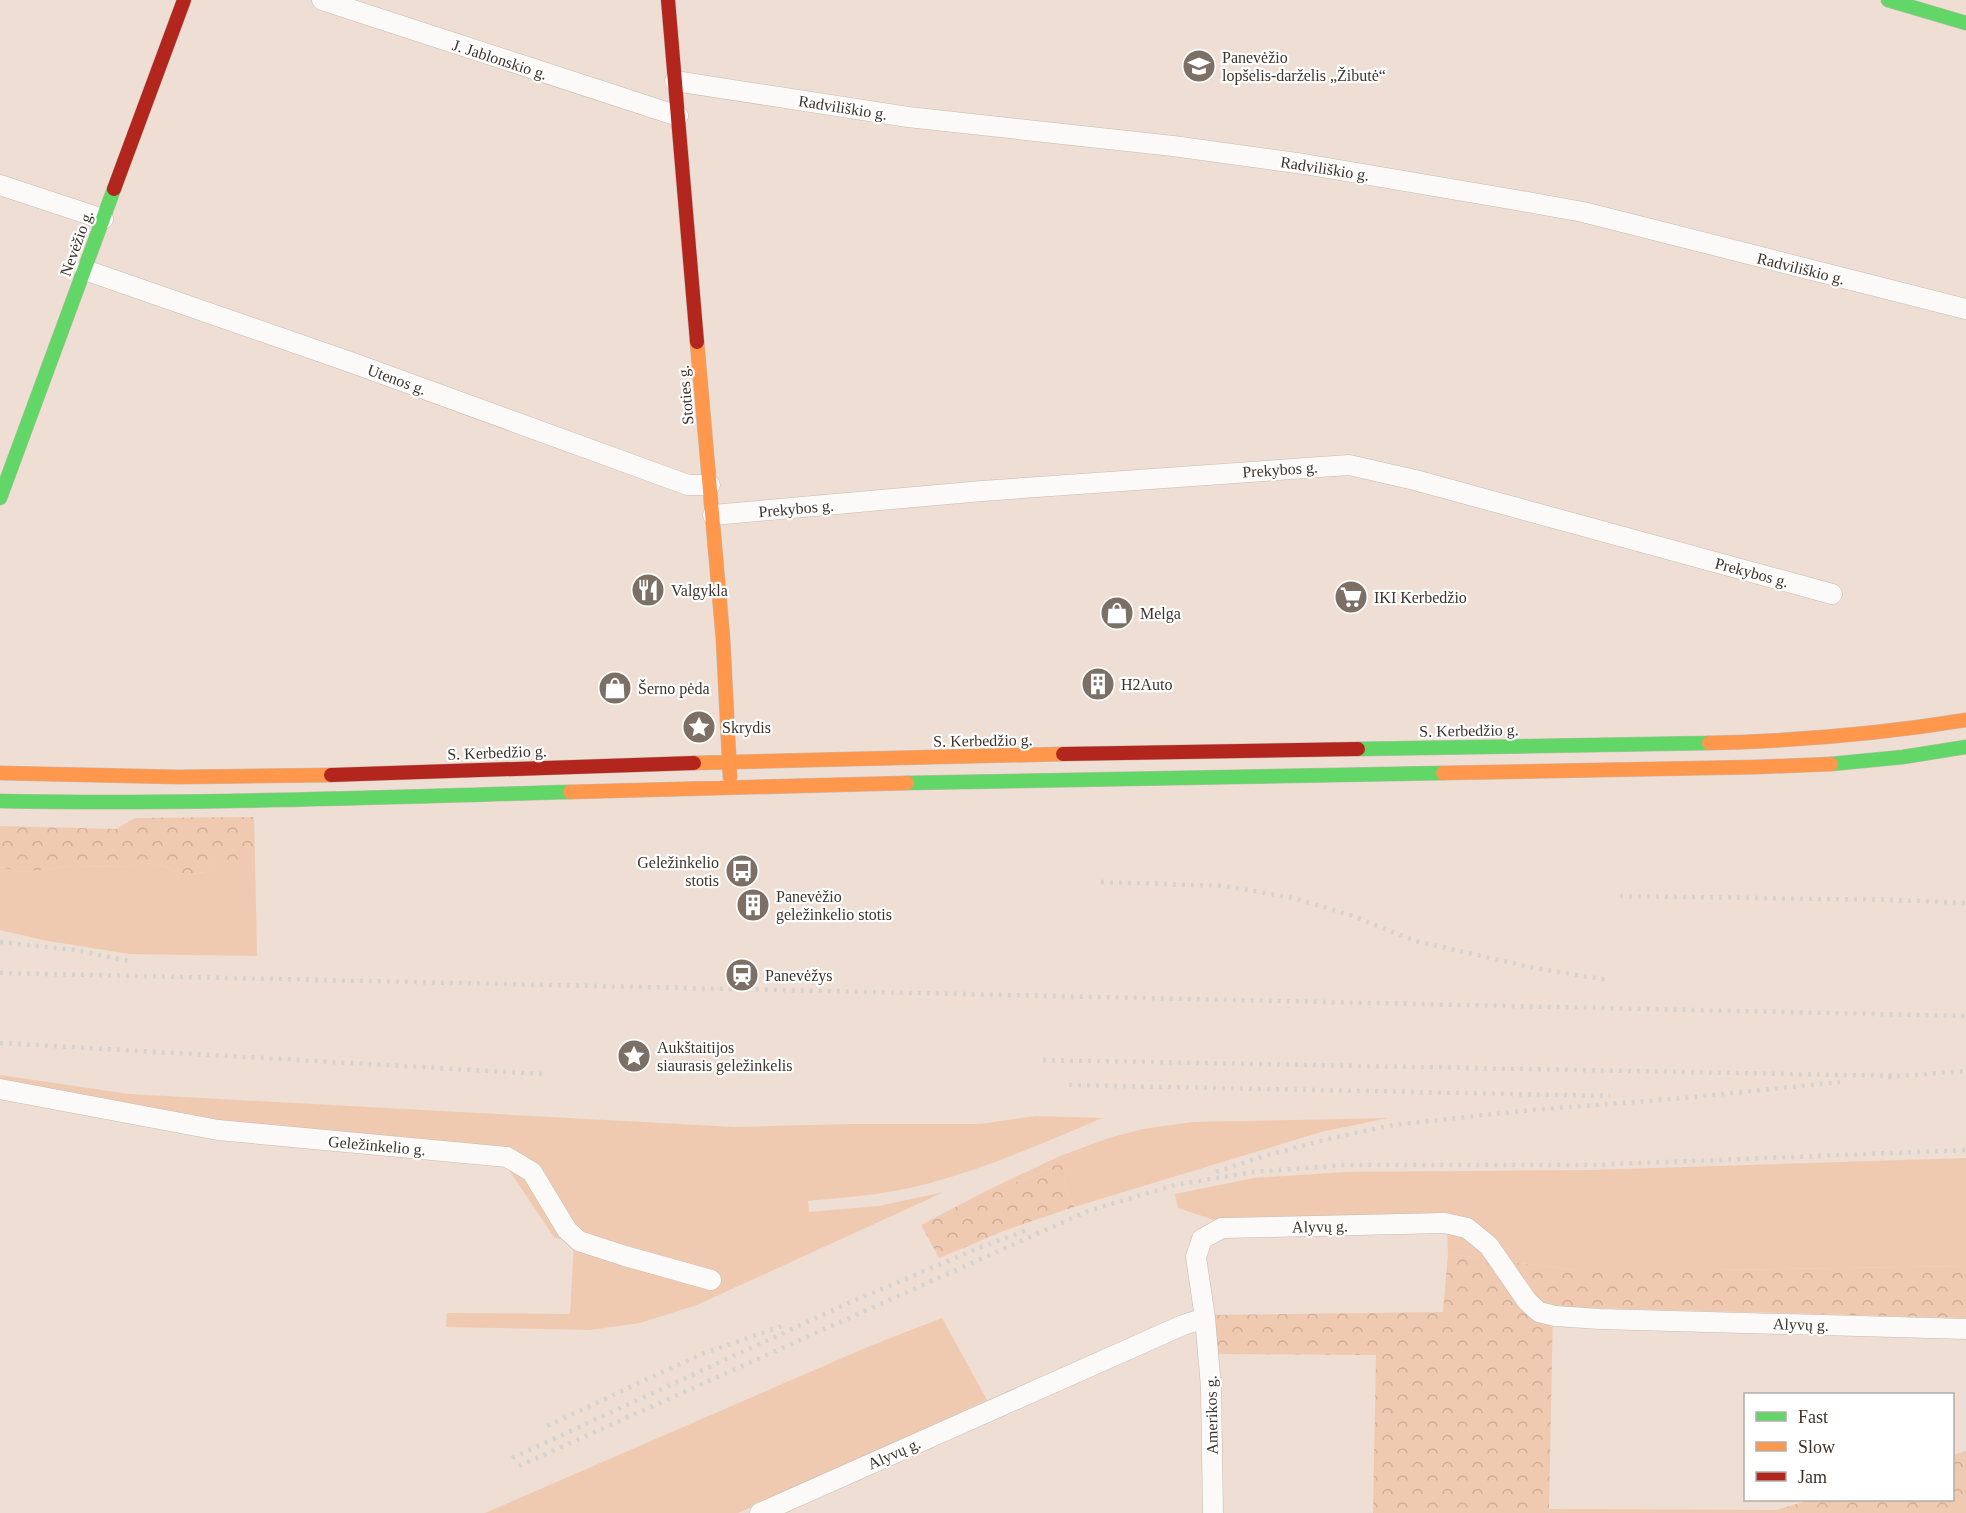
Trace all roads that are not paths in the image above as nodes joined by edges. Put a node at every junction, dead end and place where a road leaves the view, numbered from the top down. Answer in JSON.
{"nodes":[{"id":1,"x":184,"y":0,"type":"edge"},
{"id":2,"x":322,"y":0,"type":"edge"},
{"id":3,"x":668,"y":0,"type":"edge"},
{"id":4,"x":1888,"y":0,"type":"edge"},
{"id":5,"x":1966,"y":23,"type":"edge"},
{"id":6,"x":675,"y":81,"type":"junction"},
{"id":7,"x":678,"y":116,"type":"junction"},
{"id":8,"x":0,"y":185,"type":"edge"},
{"id":9,"x":103,"y":219,"type":"junction"},
{"id":10,"x":85,"y":270,"type":"junction"},
{"id":11,"x":1966,"y":309,"type":"edge"},
{"id":12,"x":710,"y":485,"type":"junction"},
{"id":13,"x":0,"y":498,"type":"edge"},
{"id":14,"x":713,"y":515,"type":"junction"},
{"id":15,"x":1832,"y":594,"type":"dead end"},
{"id":16,"x":1966,"y":720,"type":"edge"},
{"id":17,"x":1468,"y":746,"type":"junction"},
{"id":18,"x":1966,"y":747,"type":"edge"},
{"id":19,"x":1201,"y":752,"type":"junction"},
{"id":20,"x":730,"y":761,"type":"junction"},
{"id":21,"x":1468,"y":773,"type":"junction"},
{"id":22,"x":0,"y":774,"type":"edge"},
{"id":23,"x":1202,"y":779,"type":"junction"},
{"id":24,"x":730,"y":788,"type":"junction"},
{"id":25,"x":0,"y":801,"type":"edge"},
{"id":26,"x":0,"y":1089,"type":"edge"},
{"id":27,"x":711,"y":1280,"type":"dead end"},
{"id":28,"x":1205,"y":1318,"type":"junction"},
{"id":29,"x":1966,"y":1329,"type":"edge"},
{"id":30,"x":760,"y":1513,"type":"edge"},
{"id":31,"x":1214,"y":1513,"type":"edge"}],
"edges":[{"from":1,"to":9,"type":"main road","name":"Nevėžio g."},
{"from":2,"to":7,"type":"street","name":"J. Jablonskio g."},
{"from":3,"to":6,"type":"main road","name":"Stoties g."},
{"from":4,"to":5,"type":"main road"},
{"from":6,"to":7,"type":"main road","name":"Stoties g."},
{"from":6,"to":11,"type":"street","name":"Radviliškio g."},
{"from":7,"to":12,"type":"main road","name":"Stoties g."},
{"from":8,"to":9,"type":"street"},
{"from":9,"to":10,"type":"main road","name":"Nevėžio g."},
{"from":10,"to":12,"type":"street","name":"Utenos g."},
{"from":10,"to":13,"type":"main road","name":"Nevėžio g."},
{"from":12,"to":14,"type":"main road","name":"Stoties g."},
{"from":14,"to":15,"type":"street","name":"Prekybos g."},
{"from":14,"to":20,"type":"main road","name":"Stoties g."},
{"from":16,"to":17,"type":"main road","name":"S. Kerbedžio g."},
{"from":17,"to":19,"type":"main road","name":"S. Kerbedžio g."},
{"from":17,"to":21,"type":"main road"},
{"from":18,"to":21,"type":"main road"},
{"from":19,"to":20,"type":"main road","name":"S. Kerbedžio g."},
{"from":19,"to":23,"type":"main road"},
{"from":20,"to":22,"type":"main road","name":"S. Kerbedžio g."},
{"from":20,"to":24,"type":"main road","name":"Stoties g."},
{"from":21,"to":23,"type":"main road"},
{"from":23,"to":24,"type":"main road"},
{"from":24,"to":25,"type":"main road"},
{"from":26,"to":27,"type":"street","name":"Geležinkelio g."},
{"from":28,"to":29,"type":"street","name":"Alyvų g."},
{"from":28,"to":30,"type":"street","name":"Alyvų g."},
{"from":28,"to":31,"type":"street","name":"Amerikos g."}]}
